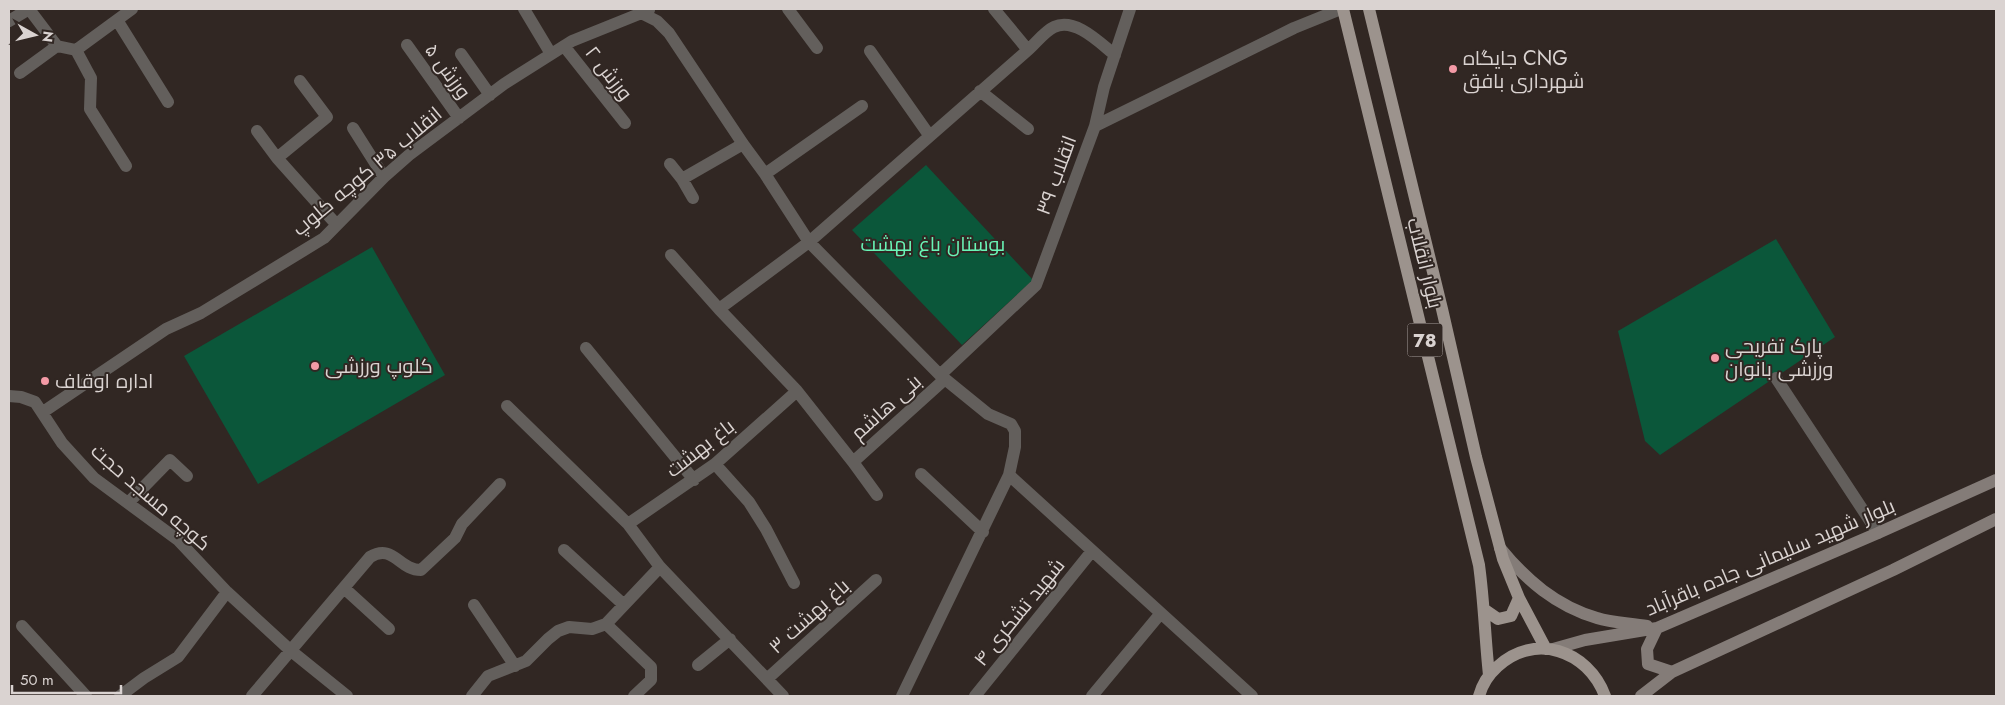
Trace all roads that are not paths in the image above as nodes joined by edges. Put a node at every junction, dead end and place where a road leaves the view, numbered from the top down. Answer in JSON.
{"nodes":[{"id":1,"x":29,"y":9,"type":"edge"},
{"id":2,"x":132,"y":9,"type":"edge"},
{"id":3,"x":524,"y":9,"type":"edge"},
{"id":4,"x":788,"y":9,"type":"edge"},
{"id":5,"x":994,"y":9,"type":"edge"},
{"id":6,"x":1130,"y":9,"type":"edge"},
{"id":7,"x":1342,"y":9,"type":"edge"},
{"id":8,"x":1369,"y":9,"type":"edge"},
{"id":9,"x":644,"y":10,"type":"edge"},
{"id":10,"x":118,"y":15,"type":"edge"},
{"id":11,"x":9,"y":21,"type":"edge"},
{"id":12,"x":57,"y":46,"type":"junction"},
{"id":13,"x":407,"y":46,"type":"dead end"},
{"id":14,"x":564,"y":46,"type":"junction"},
{"id":15,"x":817,"y":48,"type":"dead end"},
{"id":16,"x":76,"y":50,"type":"junction"},
{"id":17,"x":1028,"y":50,"type":"junction"},
{"id":18,"x":870,"y":51,"type":"dead end"},
{"id":19,"x":461,"y":54,"type":"dead end"},
{"id":20,"x":551,"y":54,"type":"junction"},
{"id":21,"x":1115,"y":55,"type":"junction"},
{"id":22,"x":20,"y":73,"type":"dead end"},
{"id":23,"x":300,"y":81,"type":"dead end"},
{"id":24,"x":980,"y":91,"type":"junction"},
{"id":25,"x":490,"y":95,"type":"junction"},
{"id":26,"x":168,"y":102,"type":"dead end"},
{"id":27,"x":862,"y":106,"type":"dead end"},
{"id":28,"x":459,"y":118,"type":"junction"},
{"id":29,"x":625,"y":124,"type":"dead end"},
{"id":30,"x":1095,"y":126,"type":"junction"},
{"id":31,"x":353,"y":128,"type":"dead end"},
{"id":32,"x":1028,"y":129,"type":"dead end"},
{"id":33,"x":257,"y":131,"type":"dead end"},
{"id":34,"x":929,"y":135,"type":"junction"},
{"id":35,"x":743,"y":144,"type":"junction"},
{"id":36,"x":278,"y":158,"type":"junction"},
{"id":37,"x":670,"y":164,"type":"dead end"},
{"id":38,"x":126,"y":166,"type":"dead end"},
{"id":39,"x":765,"y":174,"type":"junction"},
{"id":40,"x":384,"y":177,"type":"junction"},
{"id":41,"x":682,"y":179,"type":"junction"},
{"id":42,"x":694,"y":198,"type":"dead end"},
{"id":43,"x":336,"y":224,"type":"junction"},
{"id":44,"x":809,"y":242,"type":"junction"},
{"id":45,"x":670,"y":255,"type":"dead end"},
{"id":46,"x":719,"y":309,"type":"junction"},
{"id":47,"x":586,"y":348,"type":"dead end"},
{"id":48,"x":942,"y":377,"type":"junction"},
{"id":49,"x":1776,"y":378,"type":"dead end"},
{"id":50,"x":797,"y":390,"type":"junction"},
{"id":51,"x":9,"y":396,"type":"edge"},
{"id":52,"x":507,"y":406,"type":"dead end"},
{"id":53,"x":43,"y":412,"type":"junction"},
{"id":54,"x":853,"y":462,"type":"junction"},
{"id":55,"x":715,"y":464,"type":"junction"},
{"id":56,"x":921,"y":474,"type":"dead end"},
{"id":57,"x":1009,"y":475,"type":"junction"},
{"id":58,"x":187,"y":476,"type":"dead end"},
{"id":59,"x":694,"y":480,"type":"junction"},
{"id":60,"x":1996,"y":480,"type":"edge"},
{"id":61,"x":500,"y":484,"type":"dead end"},
{"id":62,"x":877,"y":495,"type":"dead end"},
{"id":63,"x":128,"y":503,"type":"junction"},
{"id":64,"x":1996,"y":519,"type":"edge"},
{"id":65,"x":628,"y":524,"type":"junction"},
{"id":66,"x":983,"y":532,"type":"junction"},
{"id":67,"x":1878,"y":534,"type":"junction"},
{"id":68,"x":1500,"y":547,"type":"junction"},
{"id":69,"x":564,"y":550,"type":"dead end"},
{"id":70,"x":1092,"y":551,"type":"junction"},
{"id":71,"x":660,"y":567,"type":"junction"},
{"id":72,"x":876,"y":580,"type":"dead end"},
{"id":73,"x":794,"y":583,"type":"dead end"},
{"id":74,"x":344,"y":588,"type":"junction"},
{"id":75,"x":227,"y":592,"type":"junction"},
{"id":76,"x":1519,"y":598,"type":"junction"},
{"id":77,"x":474,"y":605,"type":"dead end"},
{"id":78,"x":624,"y":605,"type":"junction"},
{"id":79,"x":1485,"y":610,"type":"junction"},
{"id":80,"x":1161,"y":613,"type":"junction"},
{"id":81,"x":606,"y":624,"type":"junction"},
{"id":82,"x":22,"y":626,"type":"dead end"},
{"id":83,"x":1657,"y":628,"type":"junction"},
{"id":84,"x":389,"y":629,"type":"dead end"},
{"id":85,"x":730,"y":639,"type":"junction"},
{"id":86,"x":1549,"y":649,"type":"junction"},
{"id":87,"x":290,"y":650,"type":"junction"},
{"id":88,"x":698,"y":665,"type":"dead end"},
{"id":89,"x":515,"y":666,"type":"junction"},
{"id":90,"x":1672,"y":672,"type":"junction"},
{"id":91,"x":1489,"y":674,"type":"junction"},
{"id":92,"x":767,"y":679,"type":"junction"},
{"id":93,"x":86,"y":696,"type":"edge"},
{"id":94,"x":120,"y":696,"type":"edge"},
{"id":95,"x":252,"y":696,"type":"edge"},
{"id":96,"x":347,"y":696,"type":"edge"},
{"id":97,"x":474,"y":696,"type":"edge"},
{"id":98,"x":634,"y":696,"type":"edge"},
{"id":99,"x":783,"y":696,"type":"edge"},
{"id":100,"x":902,"y":696,"type":"edge"},
{"id":101,"x":976,"y":696,"type":"edge"},
{"id":102,"x":1092,"y":696,"type":"edge"},
{"id":103,"x":1252,"y":696,"type":"edge"},
{"id":104,"x":1479,"y":696,"type":"edge"},
{"id":105,"x":1605,"y":696,"type":"edge"},
{"id":106,"x":1641,"y":696,"type":"edge"}],
"edges":[{"from":1,"to":11,"type":"street"},
{"from":1,"to":12,"type":"street"},
{"from":2,"to":10,"type":"street"},
{"from":3,"to":20,"type":"street"},
{"from":4,"to":15,"type":"street"},
{"from":5,"to":17,"type":"street"},
{"from":6,"to":21,"type":"street"},
{"from":7,"to":30,"type":"street","name":"انقلاب ۳۹"},
{"from":7,"to":79,"type":"main road","name":"بلوار انقلاب","number":"78"},
{"from":8,"to":68,"type":"main road","name":"بلوار انقلاب","number":"78"},
{"from":9,"to":14,"type":"street","name":"انقلاب ۳۵ کوچه کلوپ"},
{"from":9,"to":35,"type":"street"},
{"from":10,"to":16,"type":"street"},
{"from":10,"to":26,"type":"street"},
{"from":12,"to":16,"type":"street"},
{"from":12,"to":22,"type":"street"},
{"from":13,"to":28,"type":"street","name":"ورزش ۵"},
{"from":14,"to":20,"type":"street","name":"انقلاب ۳۵ کوچه کلوپ"},
{"from":14,"to":29,"type":"street","name":"ورزش ۲"},
{"from":16,"to":38,"type":"street"},
{"from":17,"to":21,"type":"street"},
{"from":17,"to":24,"type":"street"},
{"from":18,"to":34,"type":"street"},
{"from":19,"to":25,"type":"street"},
{"from":20,"to":25,"type":"street","name":"انقلاب ۳۵ کوچه کلوپ"},
{"from":21,"to":30,"type":"street"},
{"from":23,"to":36,"type":"street"},
{"from":24,"to":32,"type":"street"},
{"from":24,"to":34,"type":"street"},
{"from":25,"to":28,"type":"street","name":"انقلاب ۳۵ کوچه کلوپ"},
{"from":27,"to":39,"type":"street"},
{"from":28,"to":40,"type":"street","name":"انقلاب ۳۵ کوچه کلوپ"},
{"from":30,"to":48,"type":"street","name":"انقلاب ۳۹"},
{"from":31,"to":40,"type":"street"},
{"from":33,"to":36,"type":"street"},
{"from":34,"to":44,"type":"street"},
{"from":35,"to":39,"type":"street"},
{"from":35,"to":41,"type":"street"},
{"from":36,"to":43,"type":"street"},
{"from":37,"to":41,"type":"street"},
{"from":39,"to":44,"type":"street"},
{"from":40,"to":43,"type":"street","name":"انقلاب ۳۵ کوچه کلوپ"},
{"from":41,"to":42,"type":"street"},
{"from":43,"to":53,"type":"street","name":"انقلاب ۳۵ کوچه کلوپ"},
{"from":44,"to":46,"type":"street"},
{"from":44,"to":48,"type":"street"},
{"from":45,"to":46,"type":"street"},
{"from":46,"to":50,"type":"street"},
{"from":47,"to":59,"type":"street"},
{"from":48,"to":54,"type":"street","name":"بنی هاشم"},
{"from":48,"to":57,"type":"street"},
{"from":49,"to":67,"type":"street"},
{"from":50,"to":54,"type":"street","name":"بنی هاشم"},
{"from":50,"to":55,"type":"street","name":"باغ بهشت"},
{"from":51,"to":53,"type":"street","name":"کوچه مسجد حجت"},
{"from":52,"to":65,"type":"street"},
{"from":53,"to":63,"type":"street","name":"کوچه مسجد حجت"},
{"from":54,"to":62,"type":"street"},
{"from":55,"to":59,"type":"street","name":"باغ بهشت"},
{"from":55,"to":73,"type":"street"},
{"from":56,"to":66,"type":"street"},
{"from":57,"to":66,"type":"street"},
{"from":57,"to":70,"type":"street"},
{"from":58,"to":63,"type":"street"},
{"from":59,"to":65,"type":"street","name":"باغ بهشت"},
{"from":60,"to":67,"type":"main road","name":"بلوار شهید سلیمانی جاده باقرآباد"},
{"from":61,"to":74,"type":"street"},
{"from":63,"to":75,"type":"street","name":"کوچه مسجد حجت"},
{"from":64,"to":90,"type":"main road"},
{"from":65,"to":71,"type":"street"},
{"from":66,"to":100,"type":"street"},
{"from":67,"to":83,"type":"main road","name":"بلوار شهید سلیمانی جاده باقرآباد"},
{"from":68,"to":76,"type":"main road","name":"بلوار انقلاب","number":"78"},
{"from":68,"to":83,"type":"main road"},
{"from":69,"to":78,"type":"street"},
{"from":70,"to":80,"type":"street"},
{"from":70,"to":101,"type":"street","name":"شهید تشکری ۴"},
{"from":71,"to":78,"type":"street"},
{"from":71,"to":85,"type":"street"},
{"from":72,"to":92,"type":"street","name":"باغ بهشت ۳"},
{"from":74,"to":84,"type":"street"},
{"from":74,"to":87,"type":"street"},
{"from":75,"to":87,"type":"street","name":"کوچه مسجد حجت"},
{"from":75,"to":94,"type":"street"},
{"from":76,"to":79,"type":"main road"},
{"from":76,"to":86,"type":"main road","name":"بلوار انقلاب","number":"78"},
{"from":77,"to":89,"type":"street"},
{"from":78,"to":81,"type":"street"},
{"from":79,"to":91,"type":"main road","name":"بلوار انقلاب","number":"78"},
{"from":80,"to":102,"type":"street"},
{"from":80,"to":103,"type":"street"},
{"from":81,"to":89,"type":"street"},
{"from":81,"to":98,"type":"street"},
{"from":82,"to":93,"type":"street"},
{"from":83,"to":86,"type":"main road","name":"بلوار شهید سلیمانی جاده باقرآباد"},
{"from":83,"to":90,"type":"main road"},
{"from":85,"to":88,"type":"street"},
{"from":85,"to":92,"type":"street"},
{"from":86,"to":91,"type":"main road"},
{"from":86,"to":105,"type":"main road"},
{"from":87,"to":95,"type":"street"},
{"from":87,"to":96,"type":"street","name":"کوچه مسجد حجت"},
{"from":89,"to":97,"type":"street"},
{"from":90,"to":106,"type":"main road"},
{"from":91,"to":104,"type":"main road"},
{"from":92,"to":99,"type":"street"}]}
